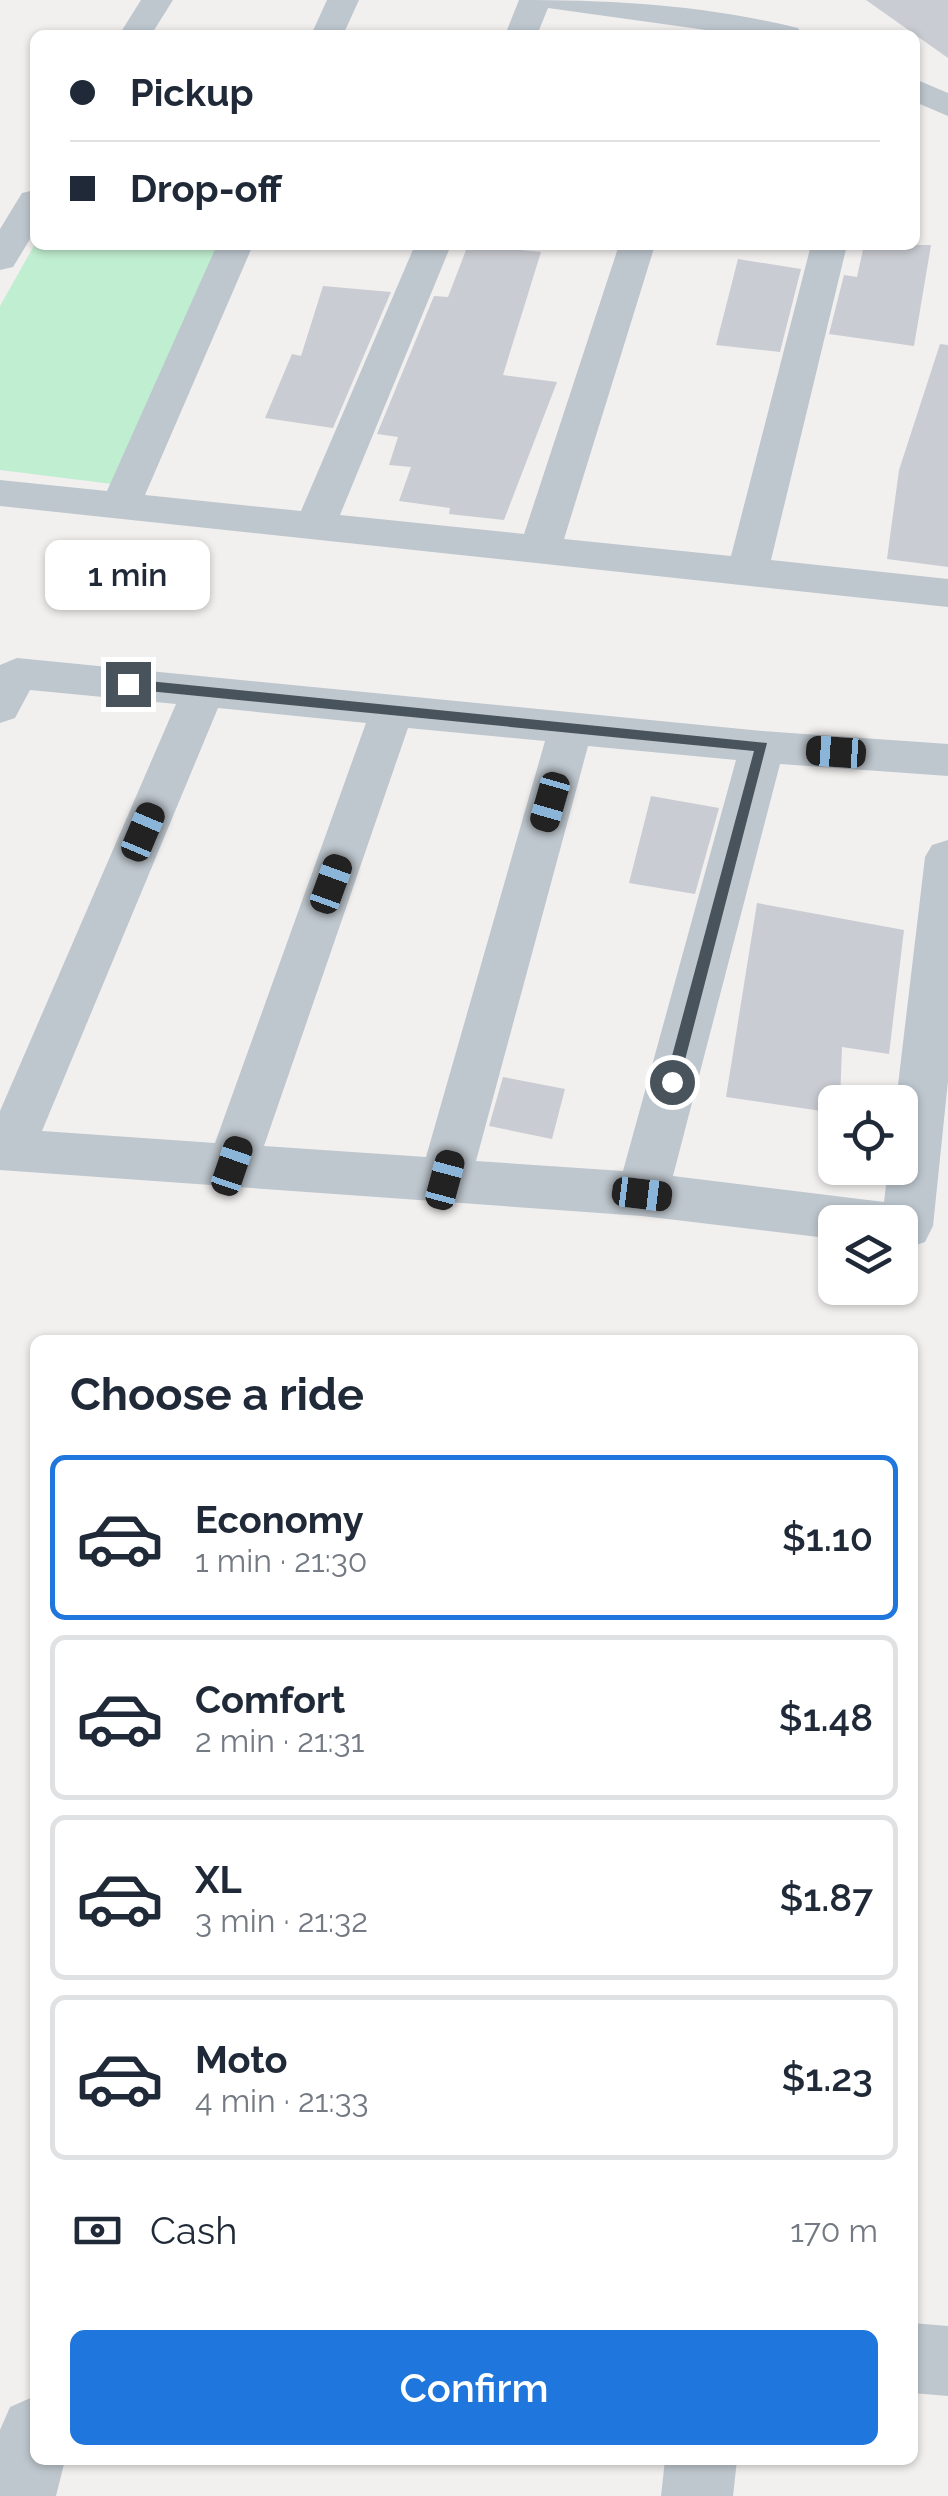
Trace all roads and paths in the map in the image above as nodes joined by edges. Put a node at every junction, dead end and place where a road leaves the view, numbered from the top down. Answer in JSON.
{"nodes":[{"id":1,"x":156,"y":0,"type":"edge"},
{"id":2,"x":343,"y":0,"type":"edge"},
{"id":3,"x":535,"y":0,"type":"edge"},
{"id":4,"x":554,"y":0,"type":"edge"},
{"id":5,"x":706,"y":26,"type":"edge"},
{"id":6,"x":139,"y":30,"type":"edge"},
{"id":7,"x":330,"y":30,"type":"edge"},
{"id":8,"x":522,"y":30,"type":"edge"},
{"id":9,"x":742,"y":30,"type":"edge"},
{"id":10,"x":920,"y":92,"type":"edge"},
{"id":11,"x":948,"y":106,"type":"edge"},
{"id":12,"x":30,"y":209,"type":"edge"},
{"id":13,"x":233,"y":250,"type":"edge"},
{"id":14,"x":430,"y":250,"type":"edge"},
{"id":15,"x":634,"y":250,"type":"edge"},
{"id":16,"x":827,"y":250,"type":"edge"},
{"id":17,"x":0,"y":259,"type":"edge"},
{"id":18,"x":0,"y":492,"type":"edge"},
{"id":19,"x":119,"y":509,"type":"junction"},
{"id":20,"x":314,"y":527,"type":"junction"},
{"id":21,"x":539,"y":552,"type":"junction"},
{"id":22,"x":747,"y":574,"type":"junction"},
{"id":23,"x":948,"y":593,"type":"edge"},
{"id":24,"x":203,"y":691,"type":"junction"},
{"id":25,"x":0,"y":707,"type":"edge"},
{"id":26,"x":393,"y":708,"type":"junction"},
{"id":27,"x":571,"y":727,"type":"junction"},
{"id":28,"x":762,"y":747,"type":"junction"},
{"id":29,"x":948,"y":760,"type":"edge"},
{"id":30,"x":948,"y":857,"type":"edge"},
{"id":31,"x":4,"y":1149,"type":"edge"},
{"id":32,"x":232,"y":1166,"type":"junction"},
{"id":33,"x":445,"y":1180,"type":"junction"},
{"id":34,"x":642,"y":1194,"type":"junction"},
{"id":35,"x":910,"y":1205,"type":"edge"},
{"id":36,"x":818,"y":1215,"type":"edge"},
{"id":37,"x":918,"y":2358,"type":"edge"},
{"id":38,"x":948,"y":2361,"type":"edge"},
{"id":39,"x":30,"y":2453,"type":"edge"},
{"id":40,"x":700,"y":2465,"type":"edge"},
{"id":41,"x":20,"y":2496,"type":"edge"},
{"id":42,"x":697,"y":2496,"type":"edge"}],
"edges":[{"from":1,"to":6,"type":"street"},
{"from":2,"to":7,"type":"street"},
{"from":3,"to":8,"type":"street"},
{"from":4,"to":5,"type":"street"},
{"from":5,"to":9,"type":"street"},
{"from":10,"to":11,"type":"street"},
{"from":12,"to":17,"type":"street"},
{"from":13,"to":19,"type":"street"},
{"from":14,"to":20,"type":"street"},
{"from":15,"to":21,"type":"street"},
{"from":16,"to":22,"type":"street"},
{"from":18,"to":19,"type":"street"},
{"from":19,"to":20,"type":"street"},
{"from":20,"to":21,"type":"street"},
{"from":21,"to":22,"type":"street"},
{"from":22,"to":23,"type":"street"},
{"from":24,"to":25,"type":"street"},
{"from":24,"to":26,"type":"street"},
{"from":24,"to":31,"type":"street"},
{"from":26,"to":27,"type":"street"},
{"from":26,"to":32,"type":"street"},
{"from":27,"to":28,"type":"street"},
{"from":27,"to":33,"type":"street"},
{"from":28,"to":29,"type":"street"},
{"from":28,"to":34,"type":"street"},
{"from":30,"to":35,"type":"street"},
{"from":31,"to":32,"type":"street"},
{"from":32,"to":33,"type":"street"},
{"from":33,"to":34,"type":"street"},
{"from":34,"to":36,"type":"street"},
{"from":37,"to":38,"type":"street"},
{"from":39,"to":41,"type":"street"},
{"from":40,"to":42,"type":"street"}]}
